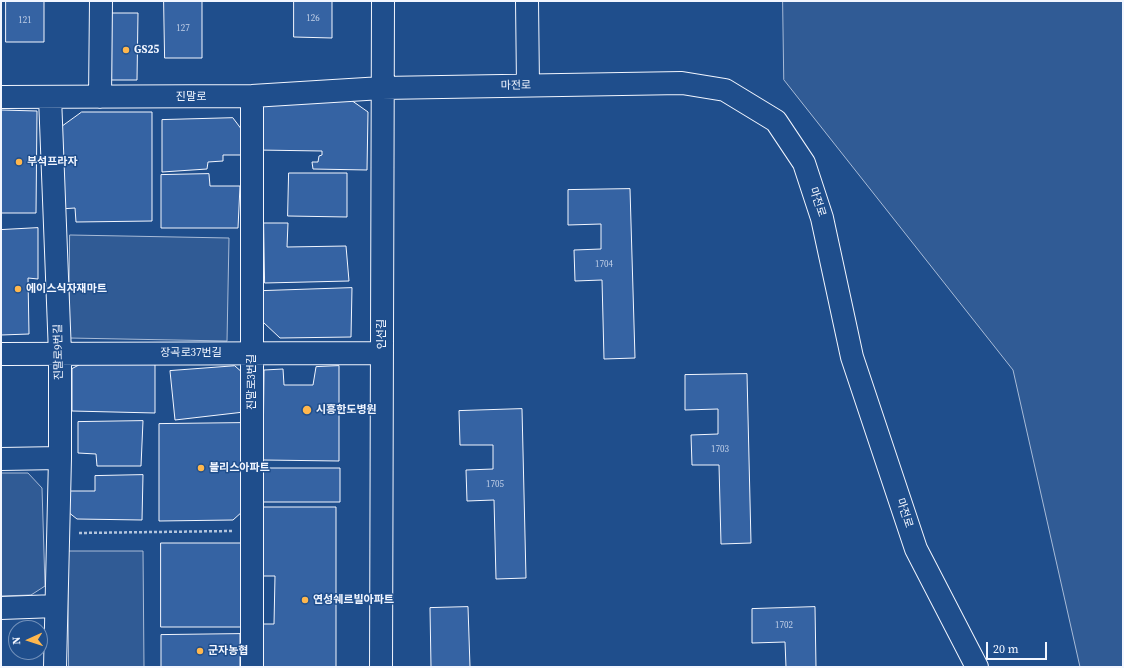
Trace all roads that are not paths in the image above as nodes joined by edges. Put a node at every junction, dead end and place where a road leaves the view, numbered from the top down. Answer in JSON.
{"nodes":[{"id":1,"x":101,"y":1,"type":"edge"},
{"id":2,"x":382,"y":1,"type":"edge"},
{"id":3,"x":527,"y":1,"type":"edge"},
{"id":4,"x":528,"y":85,"type":"junction"},
{"id":5,"x":382,"y":88,"type":"junction"},
{"id":6,"x":252,"y":96,"type":"junction"},
{"id":7,"x":50,"y":97,"type":"junction"},
{"id":8,"x":100,"y":97,"type":"junction"},
{"id":9,"x":1,"y":98,"type":"edge"},
{"id":10,"x":382,"y":352,"type":"junction"},
{"id":11,"x":252,"y":353,"type":"junction"},
{"id":12,"x":1,"y":354,"type":"edge"},
{"id":13,"x":60,"y":354,"type":"junction"},
{"id":14,"x":60,"y":458,"type":"junction"},
{"id":15,"x":1,"y":459,"type":"edge"},
{"id":16,"x":56,"y":606,"type":"junction"},
{"id":17,"x":1,"y":608,"type":"edge"},
{"id":18,"x":55,"y":667,"type":"edge"},
{"id":19,"x":252,"y":667,"type":"edge"},
{"id":20,"x":381,"y":667,"type":"edge"},
{"id":21,"x":977,"y":667,"type":"edge"}],
"edges":[{"from":1,"to":8,"type":"street"},
{"from":2,"to":5,"type":"street","name":"인선길"},
{"from":3,"to":4,"type":"street"},
{"from":4,"to":5,"type":"street","name":"마전로"},
{"from":4,"to":21,"type":"street","name":"마전로"},
{"from":5,"to":6,"type":"street","name":"진말로"},
{"from":5,"to":10,"type":"street","name":"인선길"},
{"from":6,"to":8,"type":"street","name":"진말로"},
{"from":6,"to":11,"type":"street","name":"진말로3번길"},
{"from":7,"to":8,"type":"street","name":"진말로"},
{"from":7,"to":9,"type":"street","name":"진말로"},
{"from":7,"to":13,"type":"street","name":"진말로9번길"},
{"from":10,"to":11,"type":"street","name":"장곡로37번길"},
{"from":10,"to":20,"type":"street","name":"인선길"},
{"from":11,"to":13,"type":"street","name":"장곡로37번길"},
{"from":11,"to":19,"type":"street","name":"진말로3번길"},
{"from":12,"to":13,"type":"street","name":"장곡로37번길"},
{"from":13,"to":14,"type":"street","name":"진말로9번길"},
{"from":14,"to":15,"type":"street"},
{"from":14,"to":16,"type":"street","name":"진말로9번길"},
{"from":16,"to":17,"type":"street"},
{"from":16,"to":18,"type":"street","name":"진말로9번길"}]}
